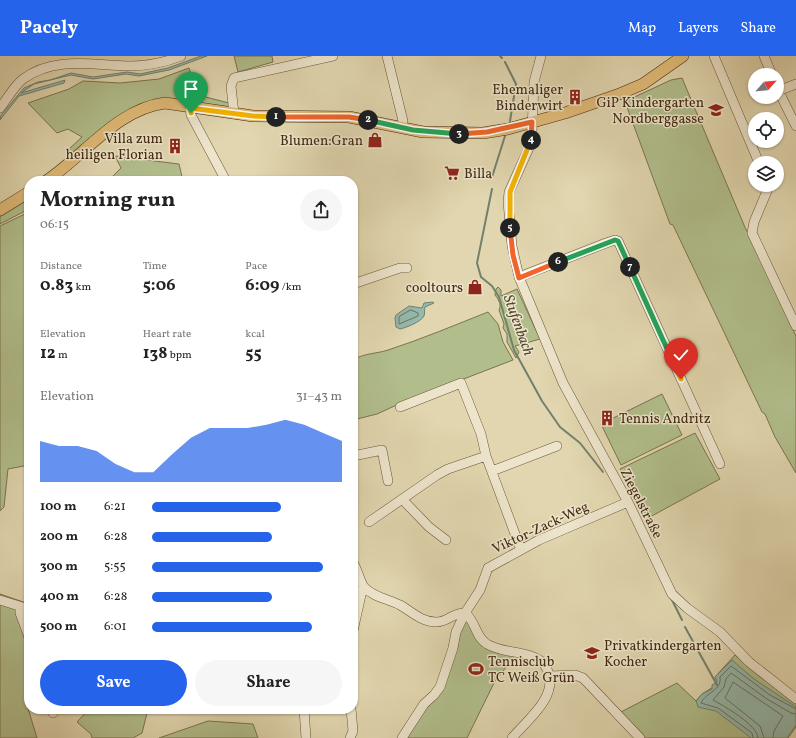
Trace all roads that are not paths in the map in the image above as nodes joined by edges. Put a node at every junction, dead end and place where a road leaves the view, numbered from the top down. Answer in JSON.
{"nodes":[{"id":1,"x":182,"y":56,"type":"edge"},
{"id":2,"x":333,"y":56,"type":"edge"},
{"id":3,"x":387,"y":56,"type":"edge"},
{"id":4,"x":541,"y":56,"type":"edge"},
{"id":5,"x":683,"y":56,"type":"edge"},
{"id":6,"x":714,"y":56,"type":"edge"},
{"id":7,"x":764,"y":56,"type":"edge"},
{"id":8,"x":769,"y":68,"type":"edge"},
{"id":9,"x":796,"y":84,"type":"edge"},
{"id":10,"x":784,"y":88,"type":"edge"},
{"id":11,"x":784,"y":102,"type":"edge"},
{"id":12,"x":0,"y":108,"type":"edge"},
{"id":13,"x":190,"y":108,"type":"junction"},
{"id":14,"x":234,"y":114,"type":"junction"},
{"id":15,"x":532,"y":122,"type":"junction"},
{"id":16,"x":796,"y":126,"type":"edge"},
{"id":17,"x":402,"y":128,"type":"junction"},
{"id":18,"x":756,"y":156,"type":"edge"},
{"id":19,"x":53,"y":176,"type":"edge"},
{"id":20,"x":223,"y":176,"type":"edge"},
{"id":21,"x":767,"y":192,"type":"edge"},
{"id":22,"x":24,"y":195,"type":"edge"},
{"id":23,"x":0,"y":210,"type":"edge"},
{"id":24,"x":407,"y":268,"type":"dead end"},
{"id":25,"x":519,"y":278,"type":"junction"},
{"id":26,"x":358,"y":282,"type":"edge"},
{"id":27,"x":796,"y":326,"type":"edge"},
{"id":28,"x":400,"y":407,"type":"dead end"},
{"id":29,"x":557,"y":446,"type":"dead end"},
{"id":30,"x":358,"y":455,"type":"edge"},
{"id":31,"x":486,"y":456,"type":"junction"},
{"id":32,"x":720,"y":464,"type":"dead end"},
{"id":33,"x":492,"y":471,"type":"junction"},
{"id":34,"x":388,"y":481,"type":"dead end"},
{"id":35,"x":402,"y":499,"type":"junction"},
{"id":36,"x":628,"y":502,"type":"junction"},
{"id":37,"x":369,"y":522,"type":"dead end"},
{"id":38,"x":446,"y":540,"type":"dead end"},
{"id":39,"x":521,"y":550,"type":"junction"},
{"id":40,"x":358,"y":570,"type":"edge"},
{"id":41,"x":362,"y":586,"type":"junction"},
{"id":42,"x":0,"y":600,"type":"edge"},
{"id":43,"x":358,"y":604,"type":"edge"},
{"id":44,"x":24,"y":608,"type":"edge"},
{"id":45,"x":464,"y":613,"type":"junction"},
{"id":46,"x":550,"y":676,"type":"junction"},
{"id":47,"x":796,"y":698,"type":"edge"},
{"id":48,"x":304,"y":714,"type":"edge"},
{"id":49,"x":351,"y":714,"type":"edge"},
{"id":50,"x":306,"y":738,"type":"edge"},
{"id":51,"x":350,"y":738,"type":"edge"},
{"id":52,"x":402,"y":738,"type":"edge"},
{"id":53,"x":512,"y":738,"type":"edge"},
{"id":54,"x":640,"y":738,"type":"edge"}],
"edges":[{"from":1,"to":12,"type":"street"},
{"from":2,"to":14,"type":"street"},
{"from":3,"to":17,"type":"street"},
{"from":4,"to":15,"type":"street","name":"Ziegelstraße"},
{"from":5,"to":15,"type":"main road"},
{"from":6,"to":18,"type":"street"},
{"from":7,"to":8,"type":"street"},
{"from":9,"to":10,"type":"street"},
{"from":11,"to":16,"type":"street"},
{"from":13,"to":14,"type":"main road"},
{"from":13,"to":19,"type":"main road"},
{"from":13,"to":20,"type":"street"},
{"from":14,"to":17,"type":"main road"},
{"from":15,"to":17,"type":"main road"},
{"from":15,"to":25,"type":"street","name":"Ziegelstraße"},
{"from":21,"to":27,"type":"street"},
{"from":22,"to":23,"type":"main road"},
{"from":24,"to":26,"type":"street"},
{"from":25,"to":32,"type":"street"},
{"from":25,"to":36,"type":"street","name":"Ziegelstraße"},
{"from":28,"to":31,"type":"street"},
{"from":29,"to":33,"type":"street"},
{"from":30,"to":34,"type":"street"},
{"from":31,"to":33,"type":"street"},
{"from":31,"to":35,"type":"street"},
{"from":33,"to":39,"type":"street"},
{"from":35,"to":37,"type":"street"},
{"from":35,"to":38,"type":"street"},
{"from":36,"to":39,"type":"street","name":"Viktor-Zack-Weg"},
{"from":36,"to":47,"type":"street","name":"Ziegelstraße"},
{"from":39,"to":45,"type":"street","name":"Viktor-Zack-Weg"},
{"from":40,"to":41,"type":"street"},
{"from":41,"to":43,"type":"street"},
{"from":41,"to":45,"type":"street"},
{"from":42,"to":44,"type":"street"},
{"from":45,"to":46,"type":"street"},
{"from":45,"to":52,"type":"street","name":"Viktor-Zack-Weg"},
{"from":46,"to":53,"type":"street"},
{"from":46,"to":54,"type":"street"},
{"from":48,"to":50,"type":"street"},
{"from":49,"to":51,"type":"street"}]}
